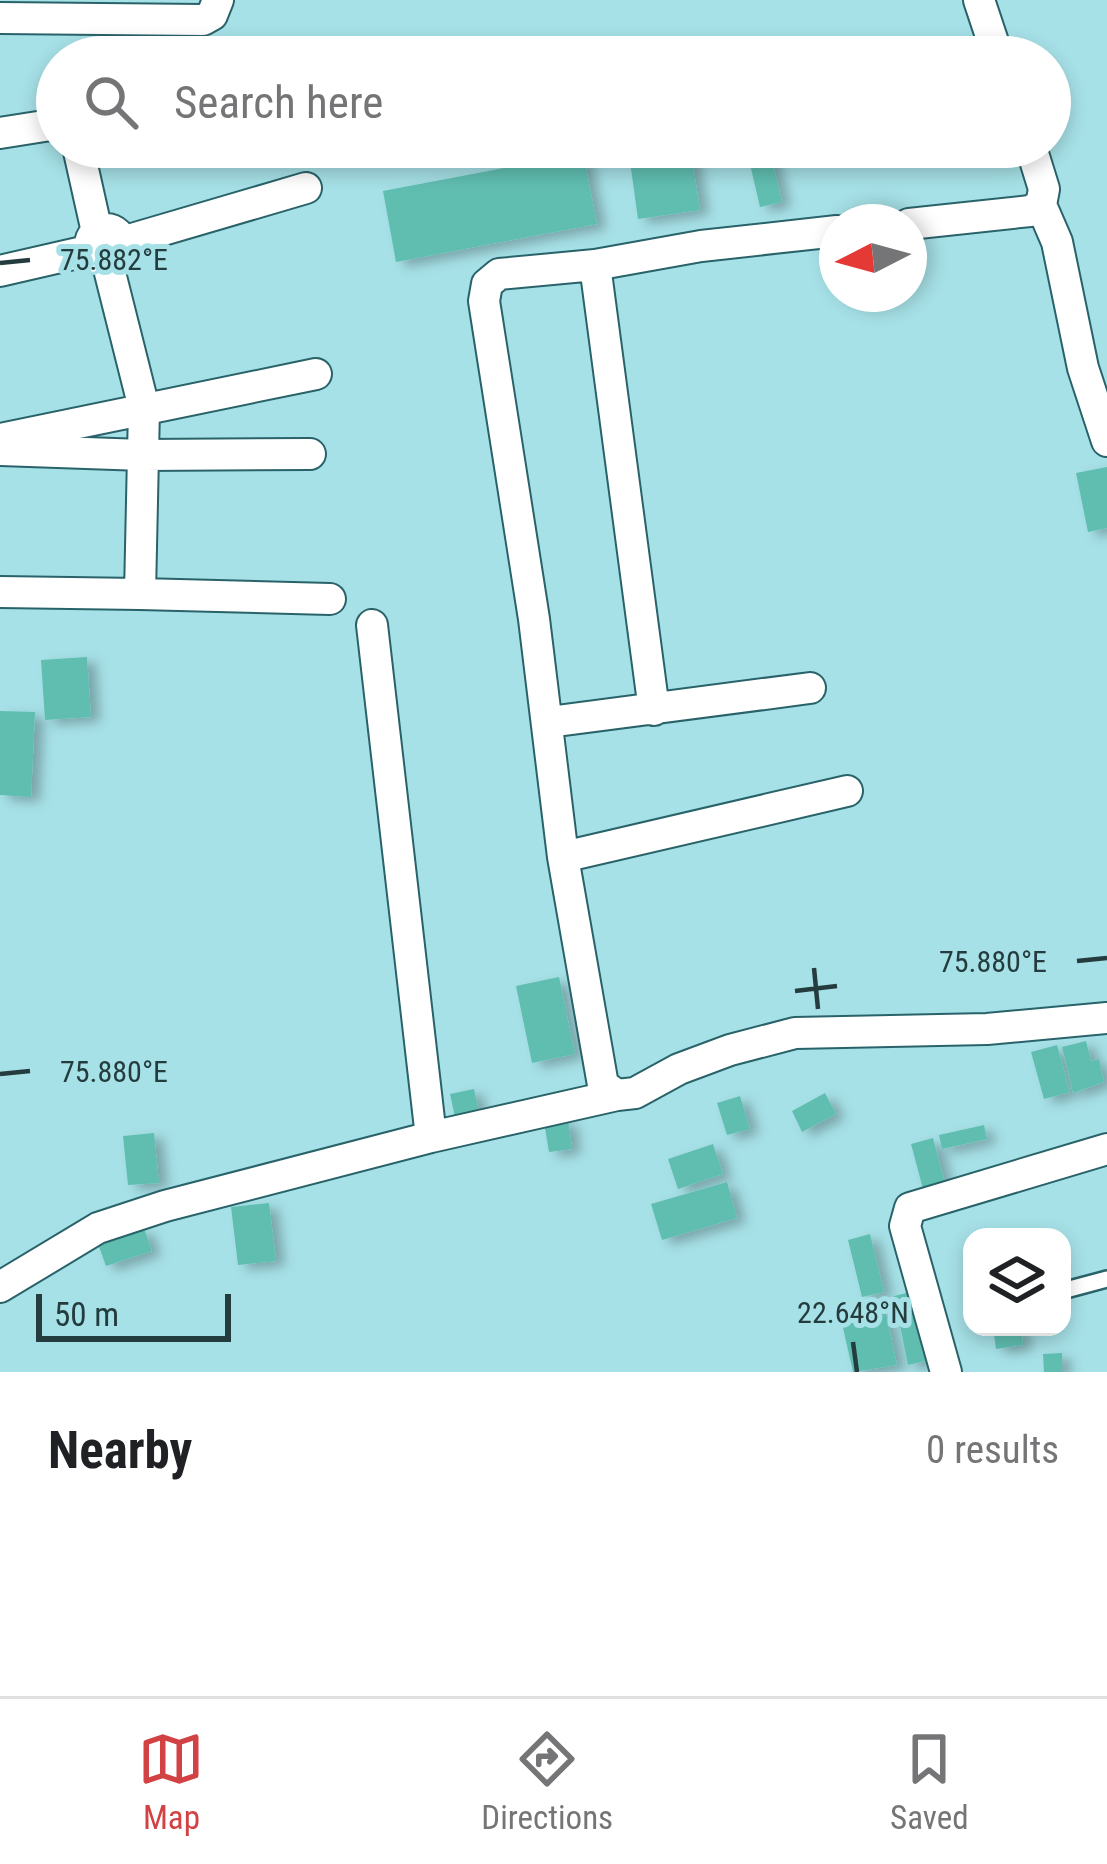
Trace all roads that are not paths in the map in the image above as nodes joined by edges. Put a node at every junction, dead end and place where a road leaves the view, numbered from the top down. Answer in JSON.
{"nodes":[{"id":1,"x":218,"y":0,"type":"edge"},
{"id":2,"x":979,"y":0,"type":"edge"},
{"id":3,"x":0,"y":17,"type":"edge"},
{"id":4,"x":991,"y":36,"type":"edge"},
{"id":5,"x":36,"y":128,"type":"edge"},
{"id":6,"x":0,"y":134,"type":"edge"},
{"id":7,"x":84,"y":168,"type":"edge"},
{"id":8,"x":1038,"y":168,"type":"edge"},
{"id":9,"x":306,"y":188,"type":"dead end"},
{"id":10,"x":1041,"y":205,"type":"junction"},
{"id":11,"x":927,"y":222,"type":"edge"},
{"id":12,"x":819,"y":234,"type":"edge"},
{"id":13,"x":104,"y":246,"type":"junction"},
{"id":14,"x":595,"y":266,"type":"junction"},
{"id":15,"x":0,"y":271,"type":"edge"},
{"id":16,"x":316,"y":374,"type":"dead end"},
{"id":17,"x":144,"y":408,"type":"junction"},
{"id":18,"x":0,"y":440,"type":"edge"},
{"id":19,"x":1107,"y":441,"type":"edge"},
{"id":20,"x":0,"y":450,"type":"edge"},
{"id":21,"x":310,"y":454,"type":"dead end"},
{"id":22,"x":142,"y":455,"type":"junction"},
{"id":23,"x":0,"y":592,"type":"edge"},
{"id":24,"x":140,"y":594,"type":"junction"},
{"id":25,"x":329,"y":599,"type":"dead end"},
{"id":26,"x":372,"y":625,"type":"dead end"},
{"id":27,"x":810,"y":688,"type":"dead end"},
{"id":28,"x":654,"y":710,"type":"junction"},
{"id":29,"x":549,"y":722,"type":"junction"},
{"id":30,"x":848,"y":791,"type":"dead end"},
{"id":31,"x":563,"y":857,"type":"junction"},
{"id":32,"x":1107,"y":1018,"type":"edge"},
{"id":33,"x":617,"y":1095,"type":"junction"},
{"id":34,"x":431,"y":1136,"type":"junction"},
{"id":35,"x":1107,"y":1148,"type":"edge"},
{"id":36,"x":1107,"y":1279,"type":"edge"},
{"id":37,"x":0,"y":1287,"type":"edge"},
{"id":38,"x":1071,"y":1289,"type":"edge"},
{"id":39,"x":946,"y":1372,"type":"edge"}],
"edges":[{"from":1,"to":3,"type":"street"},
{"from":2,"to":4,"type":"street"},
{"from":5,"to":6,"type":"street"},
{"from":7,"to":13,"type":"street"},
{"from":8,"to":10,"type":"street"},
{"from":9,"to":13,"type":"street"},
{"from":10,"to":11,"type":"street"},
{"from":10,"to":19,"type":"street"},
{"from":12,"to":14,"type":"street"},
{"from":13,"to":15,"type":"street"},
{"from":13,"to":17,"type":"street"},
{"from":14,"to":28,"type":"street"},
{"from":14,"to":29,"type":"street"},
{"from":16,"to":17,"type":"street"},
{"from":17,"to":18,"type":"street"},
{"from":17,"to":22,"type":"street"},
{"from":20,"to":22,"type":"street"},
{"from":21,"to":22,"type":"street"},
{"from":22,"to":24,"type":"street"},
{"from":23,"to":24,"type":"street"},
{"from":24,"to":25,"type":"street"},
{"from":26,"to":34,"type":"street"},
{"from":27,"to":28,"type":"street"},
{"from":28,"to":29,"type":"street"},
{"from":29,"to":31,"type":"street"},
{"from":30,"to":31,"type":"street"},
{"from":31,"to":33,"type":"street"},
{"from":32,"to":33,"type":"street"},
{"from":33,"to":34,"type":"street"},
{"from":34,"to":37,"type":"street"},
{"from":35,"to":39,"type":"street"},
{"from":36,"to":38,"type":"lane"}]}
